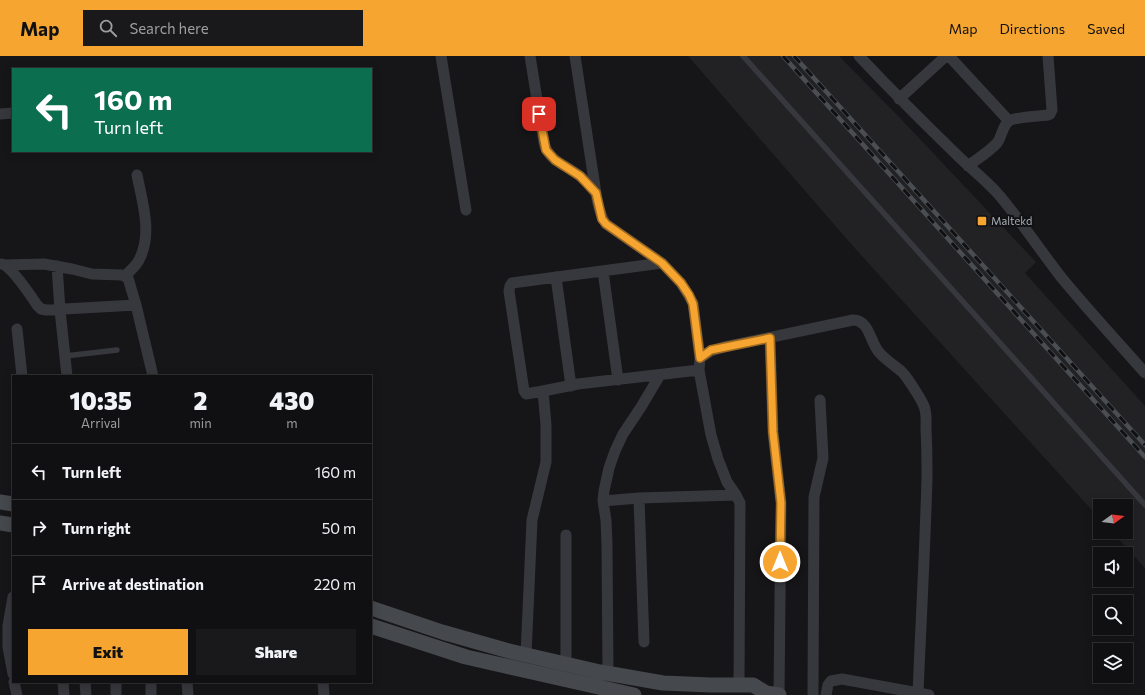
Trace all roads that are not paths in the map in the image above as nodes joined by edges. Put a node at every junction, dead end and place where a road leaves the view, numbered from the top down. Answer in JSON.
{"nodes":[{"id":1,"x":441,"y":56,"type":"edge"},
{"id":2,"x":530,"y":56,"type":"edge"},
{"id":3,"x":575,"y":56,"type":"edge"},
{"id":4,"x":743,"y":56,"type":"edge"},
{"id":5,"x":859,"y":56,"type":"edge"},
{"id":6,"x":948,"y":56,"type":"edge"},
{"id":7,"x":1048,"y":56,"type":"edge"},
{"id":8,"x":899,"y":99,"type":"junction"},
{"id":9,"x":12,"y":113,"type":"edge"},
{"id":10,"x":0,"y":114,"type":"edge"},
{"id":11,"x":1009,"y":121,"type":"junction"},
{"id":12,"x":968,"y":166,"type":"junction"},
{"id":13,"x":137,"y":175,"type":"dead end"},
{"id":14,"x":596,"y":193,"type":"junction"},
{"id":15,"x":466,"y":210,"type":"dead end"},
{"id":16,"x":662,"y":263,"type":"junction"},
{"id":17,"x":3,"y":265,"type":"edge"},
{"id":18,"x":57,"y":266,"type":"junction"},
{"id":19,"x":603,"y":271,"type":"junction"},
{"id":20,"x":125,"y":276,"type":"junction"},
{"id":21,"x":556,"y":278,"type":"junction"},
{"id":22,"x":136,"y":305,"type":"junction"},
{"id":23,"x":60,"y":310,"type":"junction"},
{"id":24,"x":17,"y":329,"type":"dead end"},
{"id":25,"x":770,"y":338,"type":"junction"},
{"id":26,"x":117,"y":350,"type":"dead end"},
{"id":27,"x":65,"y":356,"type":"junction"},
{"id":28,"x":700,"y":358,"type":"junction"},
{"id":29,"x":699,"y":370,"type":"junction"},
{"id":30,"x":1145,"y":373,"type":"edge"},
{"id":31,"x":22,"y":375,"type":"edge"},
{"id":32,"x":67,"y":375,"type":"edge"},
{"id":33,"x":153,"y":375,"type":"edge"},
{"id":34,"x":660,"y":375,"type":"junction"},
{"id":35,"x":618,"y":380,"type":"junction"},
{"id":36,"x":571,"y":386,"type":"junction"},
{"id":37,"x":543,"y":391,"type":"junction"},
{"id":38,"x":820,"y":400,"type":"dead end"},
{"id":39,"x":736,"y":494,"type":"junction"},
{"id":40,"x":639,"y":498,"type":"junction"},
{"id":41,"x":603,"y":501,"type":"junction"},
{"id":42,"x":0,"y":502,"type":"edge"},
{"id":43,"x":12,"y":504,"type":"edge"},
{"id":44,"x":1145,"y":505,"type":"edge"},
{"id":45,"x":0,"y":523,"type":"edge"},
{"id":46,"x":12,"y":526,"type":"edge"},
{"id":47,"x":566,"y":535,"type":"dead end"},
{"id":48,"x":12,"y":603,"type":"edge"},
{"id":49,"x":372,"y":608,"type":"edge"},
{"id":50,"x":372,"y":626,"type":"edge"},
{"id":51,"x":644,"y":642,"type":"dead end"},
{"id":52,"x":526,"y":655,"type":"junction"},
{"id":53,"x":566,"y":664,"type":"junction"},
{"id":54,"x":12,"y":669,"type":"edge"},
{"id":55,"x":608,"y":674,"type":"junction"},
{"id":56,"x":14,"y":683,"type":"edge"},
{"id":57,"x":63,"y":683,"type":"edge"},
{"id":58,"x":85,"y":683,"type":"edge"},
{"id":59,"x":116,"y":683,"type":"edge"},
{"id":60,"x":151,"y":683,"type":"edge"},
{"id":61,"x":187,"y":683,"type":"edge"},
{"id":62,"x":323,"y":683,"type":"edge"},
{"id":63,"x":739,"y":685,"type":"junction"},
{"id":64,"x":918,"y":693,"type":"junction"},
{"id":65,"x":772,"y":694,"type":"edge"},
{"id":66,"x":17,"y":695,"type":"edge"},
{"id":67,"x":64,"y":695,"type":"edge"},
{"id":68,"x":86,"y":695,"type":"edge"},
{"id":69,"x":116,"y":695,"type":"edge"},
{"id":70,"x":151,"y":695,"type":"edge"},
{"id":71,"x":188,"y":695,"type":"edge"},
{"id":72,"x":324,"y":695,"type":"edge"},
{"id":73,"x":634,"y":695,"type":"edge"},
{"id":74,"x":813,"y":695,"type":"edge"},
{"id":75,"x":826,"y":695,"type":"edge"},
{"id":76,"x":929,"y":695,"type":"edge"}],
"edges":[{"from":1,"to":15,"type":"street"},
{"from":2,"to":14,"type":"street"},
{"from":3,"to":14,"type":"street"},
{"from":4,"to":44,"type":"lane"},
{"from":5,"to":8,"type":"street"},
{"from":6,"to":8,"type":"street"},
{"from":6,"to":11,"type":"street"},
{"from":7,"to":11,"type":"street"},
{"from":8,"to":12,"type":"street"},
{"from":9,"to":10,"type":"street"},
{"from":11,"to":12,"type":"street"},
{"from":12,"to":30,"type":"street"},
{"from":13,"to":20,"type":"street"},
{"from":14,"to":16,"type":"street"},
{"from":16,"to":19,"type":"street"},
{"from":16,"to":28,"type":"street"},
{"from":17,"to":18,"type":"street"},
{"from":17,"to":23,"type":"street"},
{"from":18,"to":20,"type":"street"},
{"from":18,"to":23,"type":"street"},
{"from":19,"to":21,"type":"street"},
{"from":19,"to":35,"type":"street"},
{"from":20,"to":22,"type":"street"},
{"from":21,"to":36,"type":"street"},
{"from":21,"to":37,"type":"street"},
{"from":22,"to":23,"type":"street"},
{"from":22,"to":33,"type":"street"},
{"from":23,"to":27,"type":"street"},
{"from":24,"to":31,"type":"street"},
{"from":25,"to":28,"type":"street"},
{"from":25,"to":64,"type":"street"},
{"from":25,"to":65,"type":"street"},
{"from":26,"to":27,"type":"lane"},
{"from":27,"to":32,"type":"street"},
{"from":28,"to":29,"type":"street"},
{"from":29,"to":34,"type":"street"},
{"from":29,"to":39,"type":"street"},
{"from":34,"to":35,"type":"street"},
{"from":34,"to":41,"type":"street"},
{"from":35,"to":36,"type":"street"},
{"from":36,"to":37,"type":"street"},
{"from":37,"to":52,"type":"street"},
{"from":38,"to":74,"type":"street"},
{"from":39,"to":40,"type":"street"},
{"from":39,"to":63,"type":"street"},
{"from":40,"to":41,"type":"street"},
{"from":40,"to":51,"type":"street"},
{"from":41,"to":55,"type":"street"},
{"from":42,"to":43,"type":"main road"},
{"from":45,"to":46,"type":"main road"},
{"from":47,"to":53,"type":"street"},
{"from":48,"to":54,"type":"street"},
{"from":49,"to":52,"type":"main road"},
{"from":50,"to":73,"type":"main road"},
{"from":52,"to":53,"type":"main road"},
{"from":53,"to":55,"type":"main road"},
{"from":55,"to":63,"type":"main road"},
{"from":56,"to":66,"type":"street"},
{"from":57,"to":67,"type":"street"},
{"from":58,"to":68,"type":"street"},
{"from":59,"to":69,"type":"street"},
{"from":60,"to":70,"type":"street"},
{"from":61,"to":71,"type":"street"},
{"from":62,"to":72,"type":"street"},
{"from":63,"to":65,"type":"main road"},
{"from":64,"to":75,"type":"street"},
{"from":64,"to":76,"type":"street"}]}
